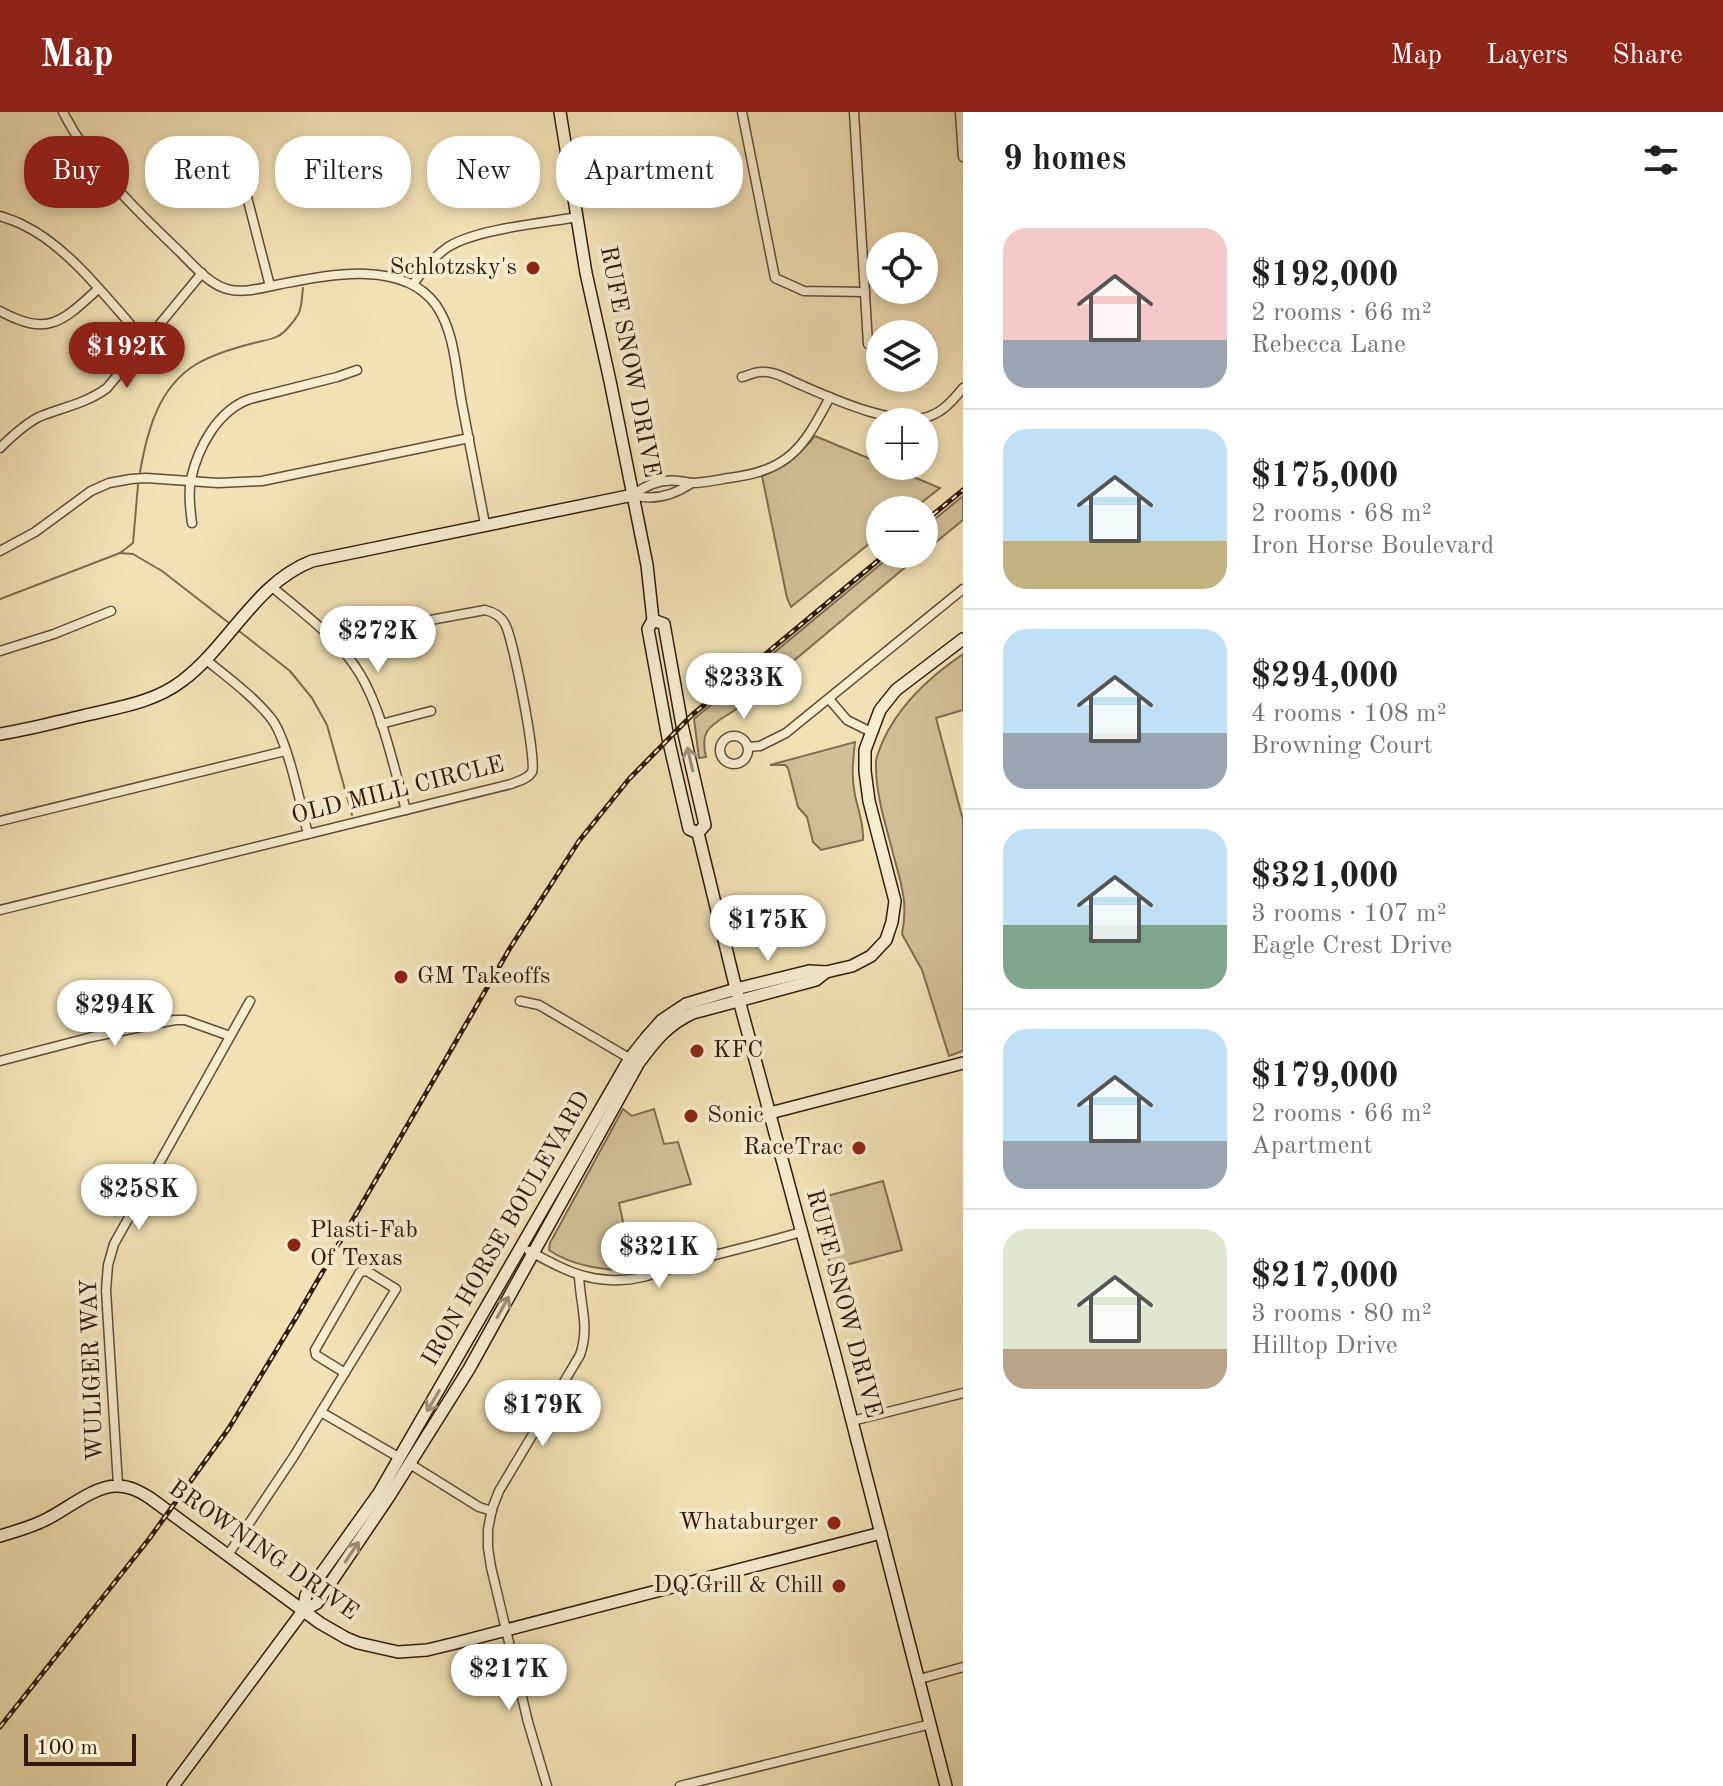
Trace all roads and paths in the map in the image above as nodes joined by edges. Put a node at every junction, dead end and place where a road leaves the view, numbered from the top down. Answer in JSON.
{"nodes":[{"id":1,"x":63,"y":112,"type":"edge"},
{"id":2,"x":560,"y":112,"type":"edge"},
{"id":3,"x":854,"y":112,"type":"edge"},
{"id":4,"x":960,"y":112,"type":"edge"},
{"id":5,"x":745,"y":113,"type":"edge"},
{"id":6,"x":963,"y":157,"type":"edge"},
{"id":7,"x":250,"y":208,"type":"edge"},
{"id":8,"x":0,"y":216,"type":"edge"},
{"id":9,"x":578,"y":217,"type":"junction"},
{"id":10,"x":202,"y":273,"type":"junction"},
{"id":11,"x":413,"y":284,"type":"junction"},
{"id":12,"x":270,"y":286,"type":"junction"},
{"id":13,"x":98,"y":289,"type":"junction"},
{"id":14,"x":865,"y":292,"type":"junction"},
{"id":15,"x":0,"y":311,"type":"edge"},
{"id":16,"x":867,"y":320,"type":"edge"},
{"id":17,"x":146,"y":342,"type":"junction"},
{"id":18,"x":357,"y":370,"type":"dead end"},
{"id":19,"x":742,"y":377,"type":"dead end"},
{"id":20,"x":963,"y":388,"type":"edge"},
{"id":21,"x":830,"y":397,"type":"junction"},
{"id":22,"x":469,"y":438,"type":"junction"},
{"id":23,"x":0,"y":448,"type":"edge"},
{"id":24,"x":190,"y":481,"type":"junction"},
{"id":25,"x":633,"y":495,"type":"junction"},
{"id":26,"x":192,"y":523,"type":"dead end"},
{"id":27,"x":485,"y":524,"type":"junction"},
{"id":28,"x":0,"y":551,"type":"edge"},
{"id":29,"x":272,"y":587,"type":"junction"},
{"id":30,"x":963,"y":589,"type":"edge"},
{"id":31,"x":111,"y":611,"type":"dead end"},
{"id":32,"x":653,"y":620,"type":"junction"},
{"id":33,"x":963,"y":639,"type":"edge"},
{"id":34,"x":342,"y":650,"type":"junction"},
{"id":35,"x":0,"y":651,"type":"edge"},
{"id":36,"x":205,"y":659,"type":"junction"},
{"id":37,"x":829,"y":699,"type":"junction"},
{"id":38,"x":431,"y":711,"type":"dead end"},
{"id":39,"x":381,"y":724,"type":"junction"},
{"id":40,"x":871,"y":732,"type":"junction"},
{"id":41,"x":0,"y":734,"type":"edge"},
{"id":42,"x":748,"y":747,"type":"dead end"},
{"id":43,"x":285,"y":751,"type":"junction"},
{"id":44,"x":406,"y":810,"type":"junction"},
{"id":45,"x":0,"y":821,"type":"edge"},
{"id":46,"x":698,"y":833,"type":"junction"},
{"id":47,"x":308,"y":834,"type":"junction"},
{"id":48,"x":0,"y":910,"type":"edge"},
{"id":49,"x":738,"y":994,"type":"junction"},
{"id":50,"x":250,"y":1001,"type":"dead end"},
{"id":51,"x":520,"y":1001,"type":"dead end"},
{"id":52,"x":230,"y":1036,"type":"junction"},
{"id":53,"x":0,"y":1061,"type":"edge"},
{"id":54,"x":634,"y":1061,"type":"junction"},
{"id":55,"x":963,"y":1063,"type":"edge"},
{"id":56,"x":770,"y":1113,"type":"junction"},
{"id":57,"x":801,"y":1232,"type":"junction"},
{"id":58,"x":521,"y":1248,"type":"junction"},
{"id":59,"x":533,"y":1253,"type":"junction"},
{"id":60,"x":579,"y":1275,"type":"junction"},
{"id":61,"x":345,"y":1373,"type":"junction"},
{"id":62,"x":963,"y":1393,"type":"edge"},
{"id":63,"x":321,"y":1412,"type":"junction"},
{"id":64,"x":852,"y":1421,"type":"junction"},
{"id":65,"x":405,"y":1461,"type":"junction"},
{"id":66,"x":118,"y":1485,"type":"junction"},
{"id":67,"x":492,"y":1511,"type":"junction"},
{"id":68,"x":881,"y":1533,"type":"junction"},
{"id":69,"x":0,"y":1536,"type":"edge"},
{"id":70,"x":228,"y":1555,"type":"junction"},
{"id":71,"x":303,"y":1611,"type":"junction"},
{"id":72,"x":506,"y":1629,"type":"junction"},
{"id":73,"x":963,"y":1667,"type":"edge"},
{"id":74,"x":920,"y":1679,"type":"junction"},
{"id":75,"x":931,"y":1724,"type":"junction"},
{"id":76,"x":173,"y":1786,"type":"edge"},
{"id":77,"x":547,"y":1786,"type":"edge"},
{"id":78,"x":680,"y":1786,"type":"edge"},
{"id":79,"x":946,"y":1786,"type":"edge"}],
"edges":[{"from":1,"to":10,"type":"street"},
{"from":2,"to":9,"type":"street","name":"RUFE SNOW DRIVE"},
{"from":3,"to":14,"type":"street"},
{"from":4,"to":6,"type":"street"},
{"from":5,"to":14,"type":"street"},
{"from":7,"to":12,"type":"street"},
{"from":8,"to":13,"type":"street"},
{"from":9,"to":11,"type":"street"},
{"from":9,"to":25,"type":"street","name":"RUFE SNOW DRIVE"},
{"from":10,"to":12,"type":"street"},
{"from":10,"to":17,"type":"street"},
{"from":11,"to":12,"type":"street"},
{"from":11,"to":22,"type":"street"},
{"from":13,"to":15,"type":"street"},
{"from":13,"to":17,"type":"street"},
{"from":14,"to":16,"type":"street"},
{"from":17,"to":23,"type":"street"},
{"from":18,"to":24,"type":"street"},
{"from":19,"to":21,"type":"street"},
{"from":20,"to":21,"type":"street"},
{"from":21,"to":25,"type":"street"},
{"from":22,"to":24,"type":"street"},
{"from":22,"to":27,"type":"street"},
{"from":24,"to":26,"type":"street"},
{"from":24,"to":28,"type":"street"},
{"from":25,"to":27,"type":"street"},
{"from":25,"to":32,"type":"street","name":"RUFE SNOW DRIVE"},
{"from":27,"to":29,"type":"street"},
{"from":29,"to":34,"type":"street"},
{"from":29,"to":36,"type":"street"},
{"from":30,"to":37,"type":"street"},
{"from":31,"to":35,"type":"street"},
{"from":32,"to":46,"type":"street","name":"RUFE SNOW DRIVE"},
{"from":46,"to":32,"type":"street","name":"RUFE SNOW DRIVE","one_way":true},
{"from":33,"to":40,"type":"street","name":"IRON HORSE BOULEVARD"},
{"from":34,"to":39,"type":"street"},
{"from":34,"to":44,"type":"street","name":"OLD MILL CIRCLE"},
{"from":36,"to":41,"type":"street"},
{"from":36,"to":43,"type":"street"},
{"from":37,"to":40,"type":"street"},
{"from":37,"to":42,"type":"street"},
{"from":38,"to":39,"type":"street"},
{"from":39,"to":44,"type":"street"},
{"from":40,"to":49,"type":"street","name":"IRON HORSE BOULEVARD"},
{"from":43,"to":45,"type":"street"},
{"from":43,"to":47,"type":"street"},
{"from":44,"to":47,"type":"street","name":"OLD MILL CIRCLE"},
{"from":46,"to":49,"type":"street","name":"RUFE SNOW DRIVE"},
{"from":47,"to":48,"type":"street","name":"OLD MILL CIRCLE"},
{"from":49,"to":54,"type":"street","name":"IRON HORSE BOULEVARD"},
{"from":49,"to":56,"type":"street","name":"RUFE SNOW DRIVE"},
{"from":50,"to":52,"type":"street","name":"WULIGER WAY"},
{"from":51,"to":54,"type":"street"},
{"from":52,"to":53,"type":"street"},
{"from":52,"to":66,"type":"street","name":"WULIGER WAY"},
{"from":54,"to":58,"type":"street","name":"IRON HORSE BOULEVARD"},
{"from":54,"to":59,"type":"street","name":"IRON HORSE BOULEVARD"},
{"from":55,"to":56,"type":"street"},
{"from":56,"to":57,"type":"street","name":"RUFE SNOW DRIVE"},
{"from":57,"to":60,"type":"street"},
{"from":57,"to":64,"type":"street","name":"RUFE SNOW DRIVE"},
{"from":58,"to":59,"type":"street"},
{"from":58,"to":65,"type":"street","name":"IRON HORSE BOULEVARD","one_way":true},
{"from":59,"to":60,"type":"street"},
{"from":65,"to":59,"type":"street","name":"IRON HORSE BOULEVARD","one_way":true},
{"from":60,"to":67,"type":"street"},
{"from":61,"to":61,"type":"street"},
{"from":61,"to":63,"type":"street"},
{"from":62,"to":64,"type":"street"},
{"from":63,"to":65,"type":"street"},
{"from":63,"to":70,"type":"street"},
{"from":64,"to":68,"type":"street","name":"RUFE SNOW DRIVE"},
{"from":65,"to":67,"type":"street"},
{"from":65,"to":71,"type":"street","name":"IRON HORSE BOULEVARD"},
{"from":66,"to":69,"type":"street"},
{"from":66,"to":70,"type":"street","name":"BROWNING DRIVE"},
{"from":67,"to":72,"type":"street"},
{"from":68,"to":72,"type":"street","name":"BROWNING DRIVE"},
{"from":68,"to":74,"type":"street","name":"RUFE SNOW DRIVE"},
{"from":70,"to":71,"type":"street","name":"BROWNING DRIVE"},
{"from":71,"to":72,"type":"street","name":"BROWNING DRIVE"},
{"from":71,"to":76,"type":"street","name":"IRON HORSE BOULEVARD"},
{"from":72,"to":77,"type":"street"},
{"from":73,"to":74,"type":"street"},
{"from":74,"to":75,"type":"street","name":"RUFE SNOW DRIVE"},
{"from":75,"to":78,"type":"street"},
{"from":75,"to":79,"type":"street","name":"RUFE SNOW DRIVE"}]}
